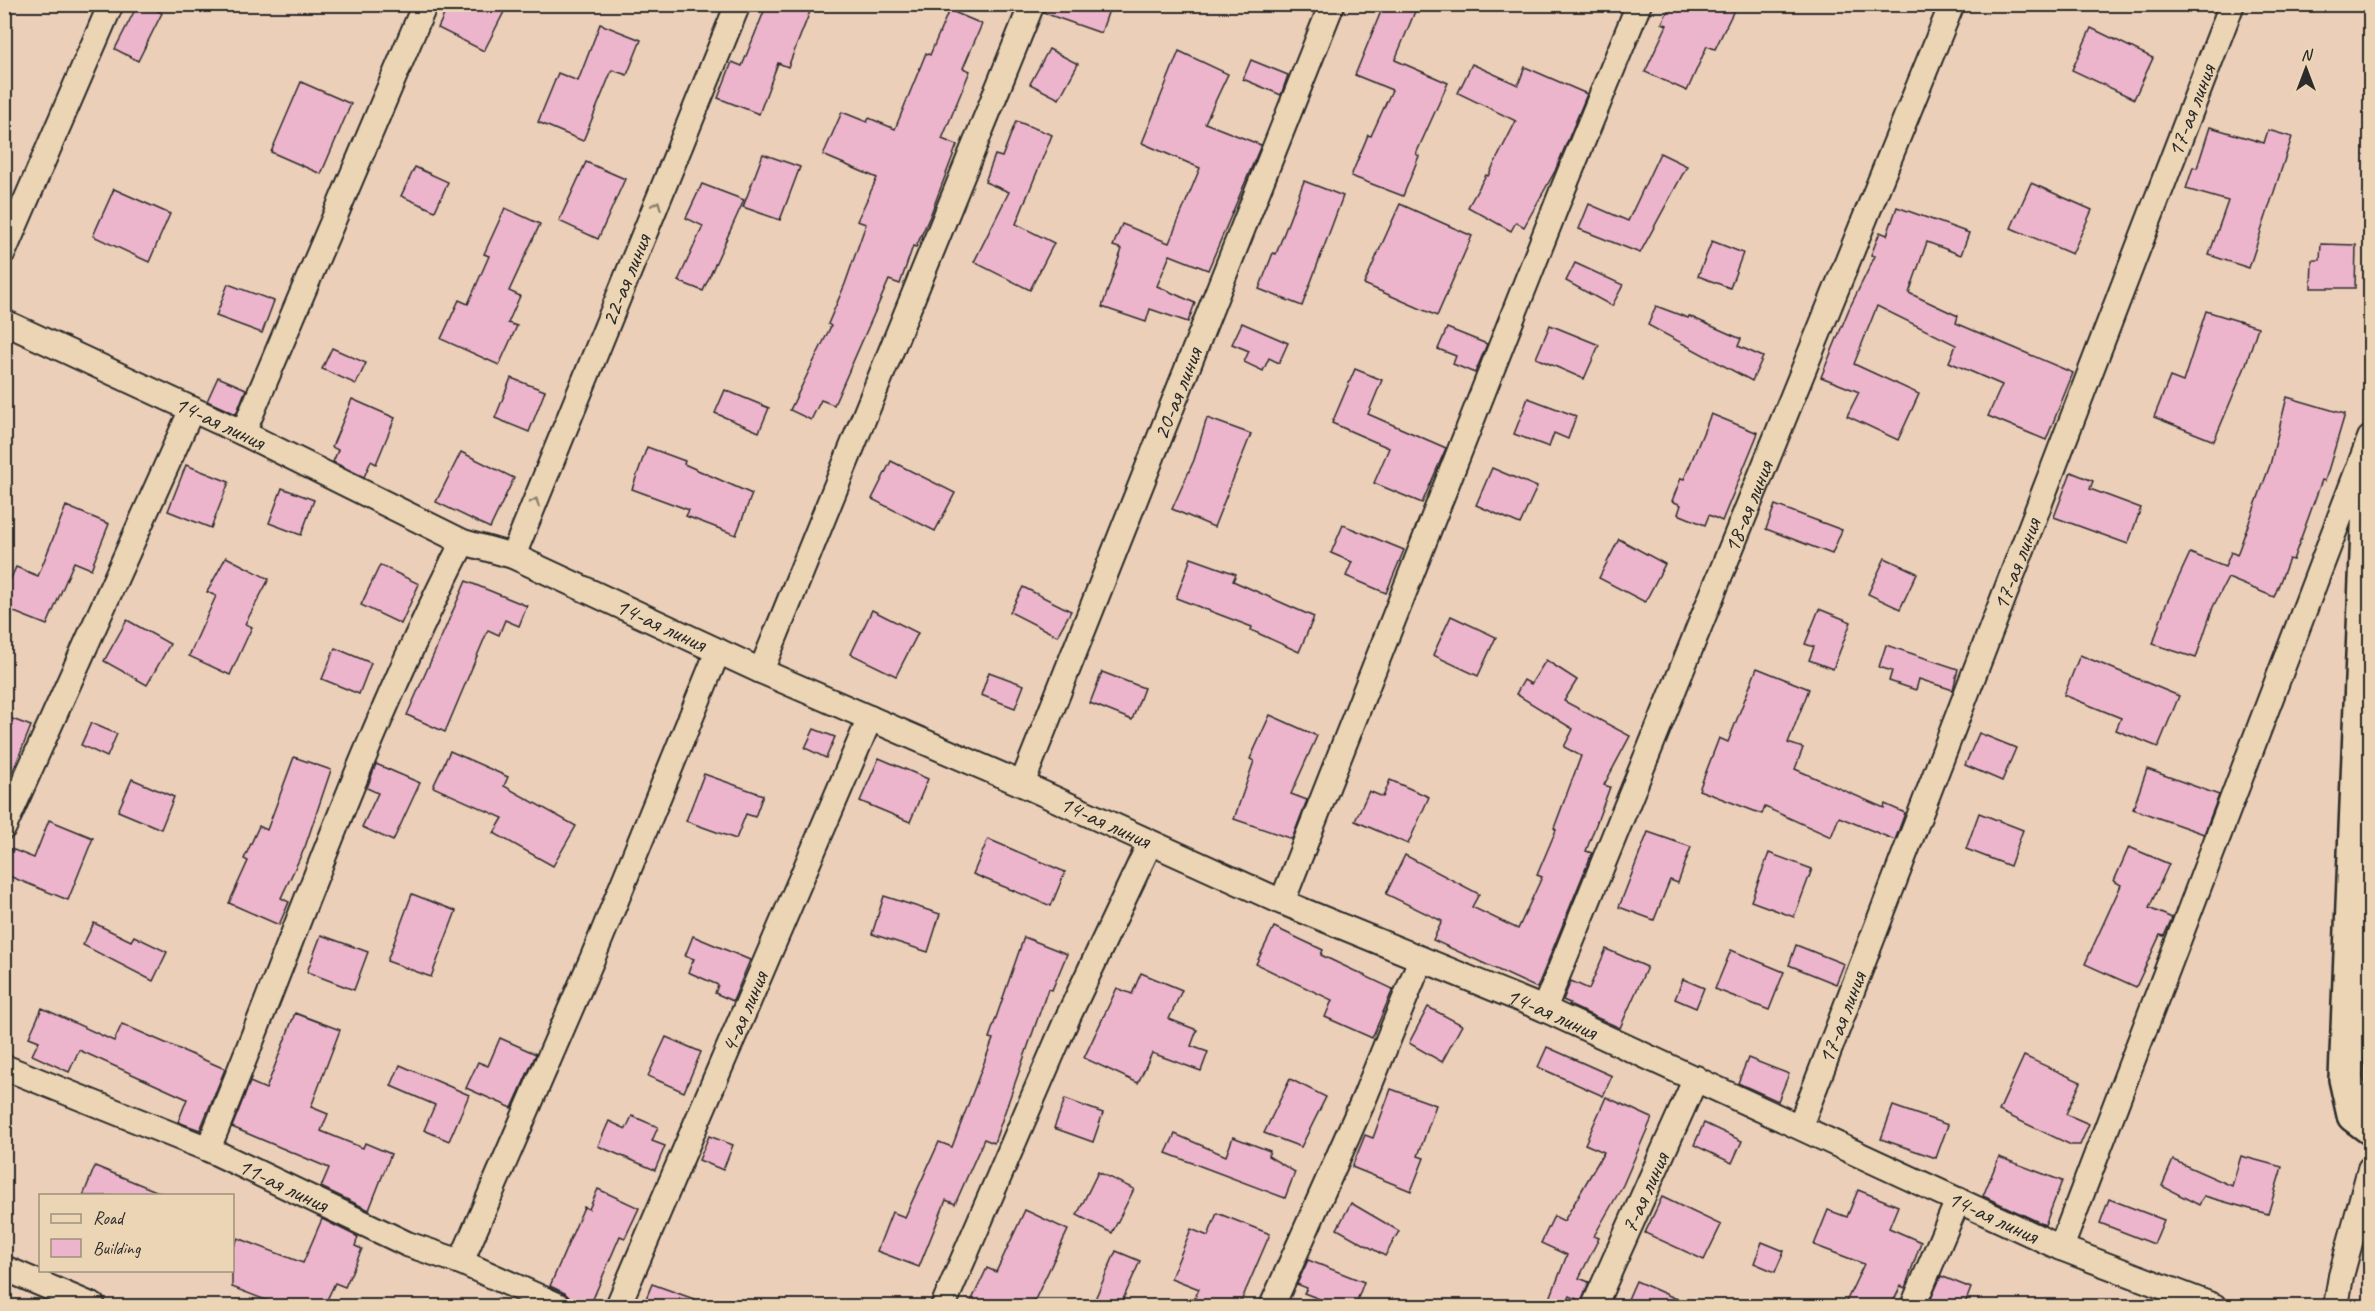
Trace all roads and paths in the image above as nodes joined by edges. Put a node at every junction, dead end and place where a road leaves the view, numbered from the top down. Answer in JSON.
{"nodes":[{"id":1,"x":111,"y":4,"type":"edge"},
{"id":2,"x":425,"y":4,"type":"edge"},
{"id":3,"x":738,"y":4,"type":"edge"},
{"id":4,"x":1032,"y":4,"type":"edge"},
{"id":5,"x":1332,"y":4,"type":"edge"},
{"id":6,"x":1639,"y":4,"type":"edge"},
{"id":7,"x":1952,"y":4,"type":"edge"},
{"id":8,"x":2232,"y":4,"type":"edge"},
{"id":9,"x":4,"y":251,"type":"edge"},
{"id":10,"x":4,"y":322,"type":"edge"},
{"id":11,"x":192,"y":409,"type":"junction"},
{"id":12,"x":243,"y":433,"type":"junction"},
{"id":13,"x":2370,"y":438,"type":"edge"},
{"id":14,"x":2370,"y":496,"type":"edge"},
{"id":15,"x":463,"y":542,"type":"junction"},
{"id":16,"x":513,"y":556,"type":"junction"},
{"id":17,"x":718,"y":651,"type":"junction"},
{"id":18,"x":761,"y":671,"type":"junction"},
{"id":19,"x":870,"y":718,"type":"junction"},
{"id":20,"x":1022,"y":784,"type":"junction"},
{"id":21,"x":2364,"y":806,"type":"edge"},
{"id":22,"x":4,"y":827,"type":"edge"},
{"id":23,"x":1150,"y":843,"type":"junction"},
{"id":24,"x":1282,"y":902,"type":"junction"},
{"id":25,"x":1421,"y":958,"type":"junction"},
{"id":26,"x":1544,"y":1008,"type":"junction"},
{"id":27,"x":4,"y":1067,"type":"edge"},
{"id":28,"x":1696,"y":1078,"type":"junction"},
{"id":29,"x":1800,"y":1126,"type":"junction"},
{"id":30,"x":2370,"y":1127,"type":"edge"},
{"id":31,"x":208,"y":1149,"type":"junction"},
{"id":32,"x":2370,"y":1169,"type":"edge"},
{"id":33,"x":1958,"y":1200,"type":"junction"},
{"id":34,"x":2061,"y":1248,"type":"junction"},
{"id":35,"x":461,"y":1262,"type":"junction"},
{"id":36,"x":4,"y":1268,"type":"edge"},
{"id":37,"x":93,"y":1306,"type":"edge"},
{"id":38,"x":559,"y":1306,"type":"edge"},
{"id":39,"x":618,"y":1306,"type":"edge"},
{"id":40,"x":943,"y":1306,"type":"edge"},
{"id":41,"x":1272,"y":1306,"type":"edge"},
{"id":42,"x":1594,"y":1306,"type":"edge"},
{"id":43,"x":1912,"y":1306,"type":"edge"},
{"id":44,"x":2214,"y":1306,"type":"edge"},
{"id":45,"x":2336,"y":1306,"type":"edge"}],
"edges":[{"from":1,"to":9,"type":"street"},
{"from":2,"to":12,"type":"street"},
{"from":16,"to":3,"type":"street","name":"22-ая линия","one_way":true},
{"from":4,"to":18,"type":"street"},
{"from":5,"to":20,"type":"street","name":"20-ая линия"},
{"from":6,"to":24,"type":"street"},
{"from":7,"to":26,"type":"street","name":"18-ая линия"},
{"from":8,"to":29,"type":"street","name":"17-ая линия"},
{"from":10,"to":11,"type":"street","name":"14-ая линия"},
{"from":11,"to":12,"type":"street","name":"14-ая линия"},
{"from":11,"to":22,"type":"street"},
{"from":12,"to":15,"type":"street","name":"14-ая линия"},
{"from":13,"to":34,"type":"street"},
{"from":14,"to":21,"type":"street"},
{"from":15,"to":16,"type":"street","name":"14-ая линия"},
{"from":15,"to":31,"type":"street"},
{"from":16,"to":17,"type":"street","name":"14-ая линия"},
{"from":17,"to":18,"type":"street","name":"14-ая линия"},
{"from":17,"to":35,"type":"street"},
{"from":18,"to":19,"type":"street","name":"14-ая линия"},
{"from":19,"to":20,"type":"street","name":"14-ая линия"},
{"from":19,"to":39,"type":"street","name":"4-ая линия"},
{"from":20,"to":23,"type":"street","name":"14-ая линия"},
{"from":21,"to":30,"type":"street"},
{"from":23,"to":24,"type":"street","name":"14-ая линия"},
{"from":23,"to":40,"type":"street"},
{"from":24,"to":25,"type":"street","name":"14-ая линия"},
{"from":25,"to":26,"type":"street","name":"14-ая линия"},
{"from":25,"to":41,"type":"street"},
{"from":26,"to":28,"type":"street","name":"14-ая линия"},
{"from":27,"to":31,"type":"street","name":"11-ая линия"},
{"from":28,"to":29,"type":"street","name":"14-ая линия"},
{"from":28,"to":42,"type":"street","name":"7-ая линия"},
{"from":29,"to":33,"type":"street","name":"14-ая линия"},
{"from":31,"to":35,"type":"street","name":"11-ая линия"},
{"from":32,"to":45,"type":"street"},
{"from":33,"to":34,"type":"street","name":"14-ая линия"},
{"from":33,"to":43,"type":"street"},
{"from":34,"to":44,"type":"street","name":"14-ая линия"},
{"from":35,"to":38,"type":"street","name":"11-ая линия"},
{"from":36,"to":37,"type":"street"}]}
